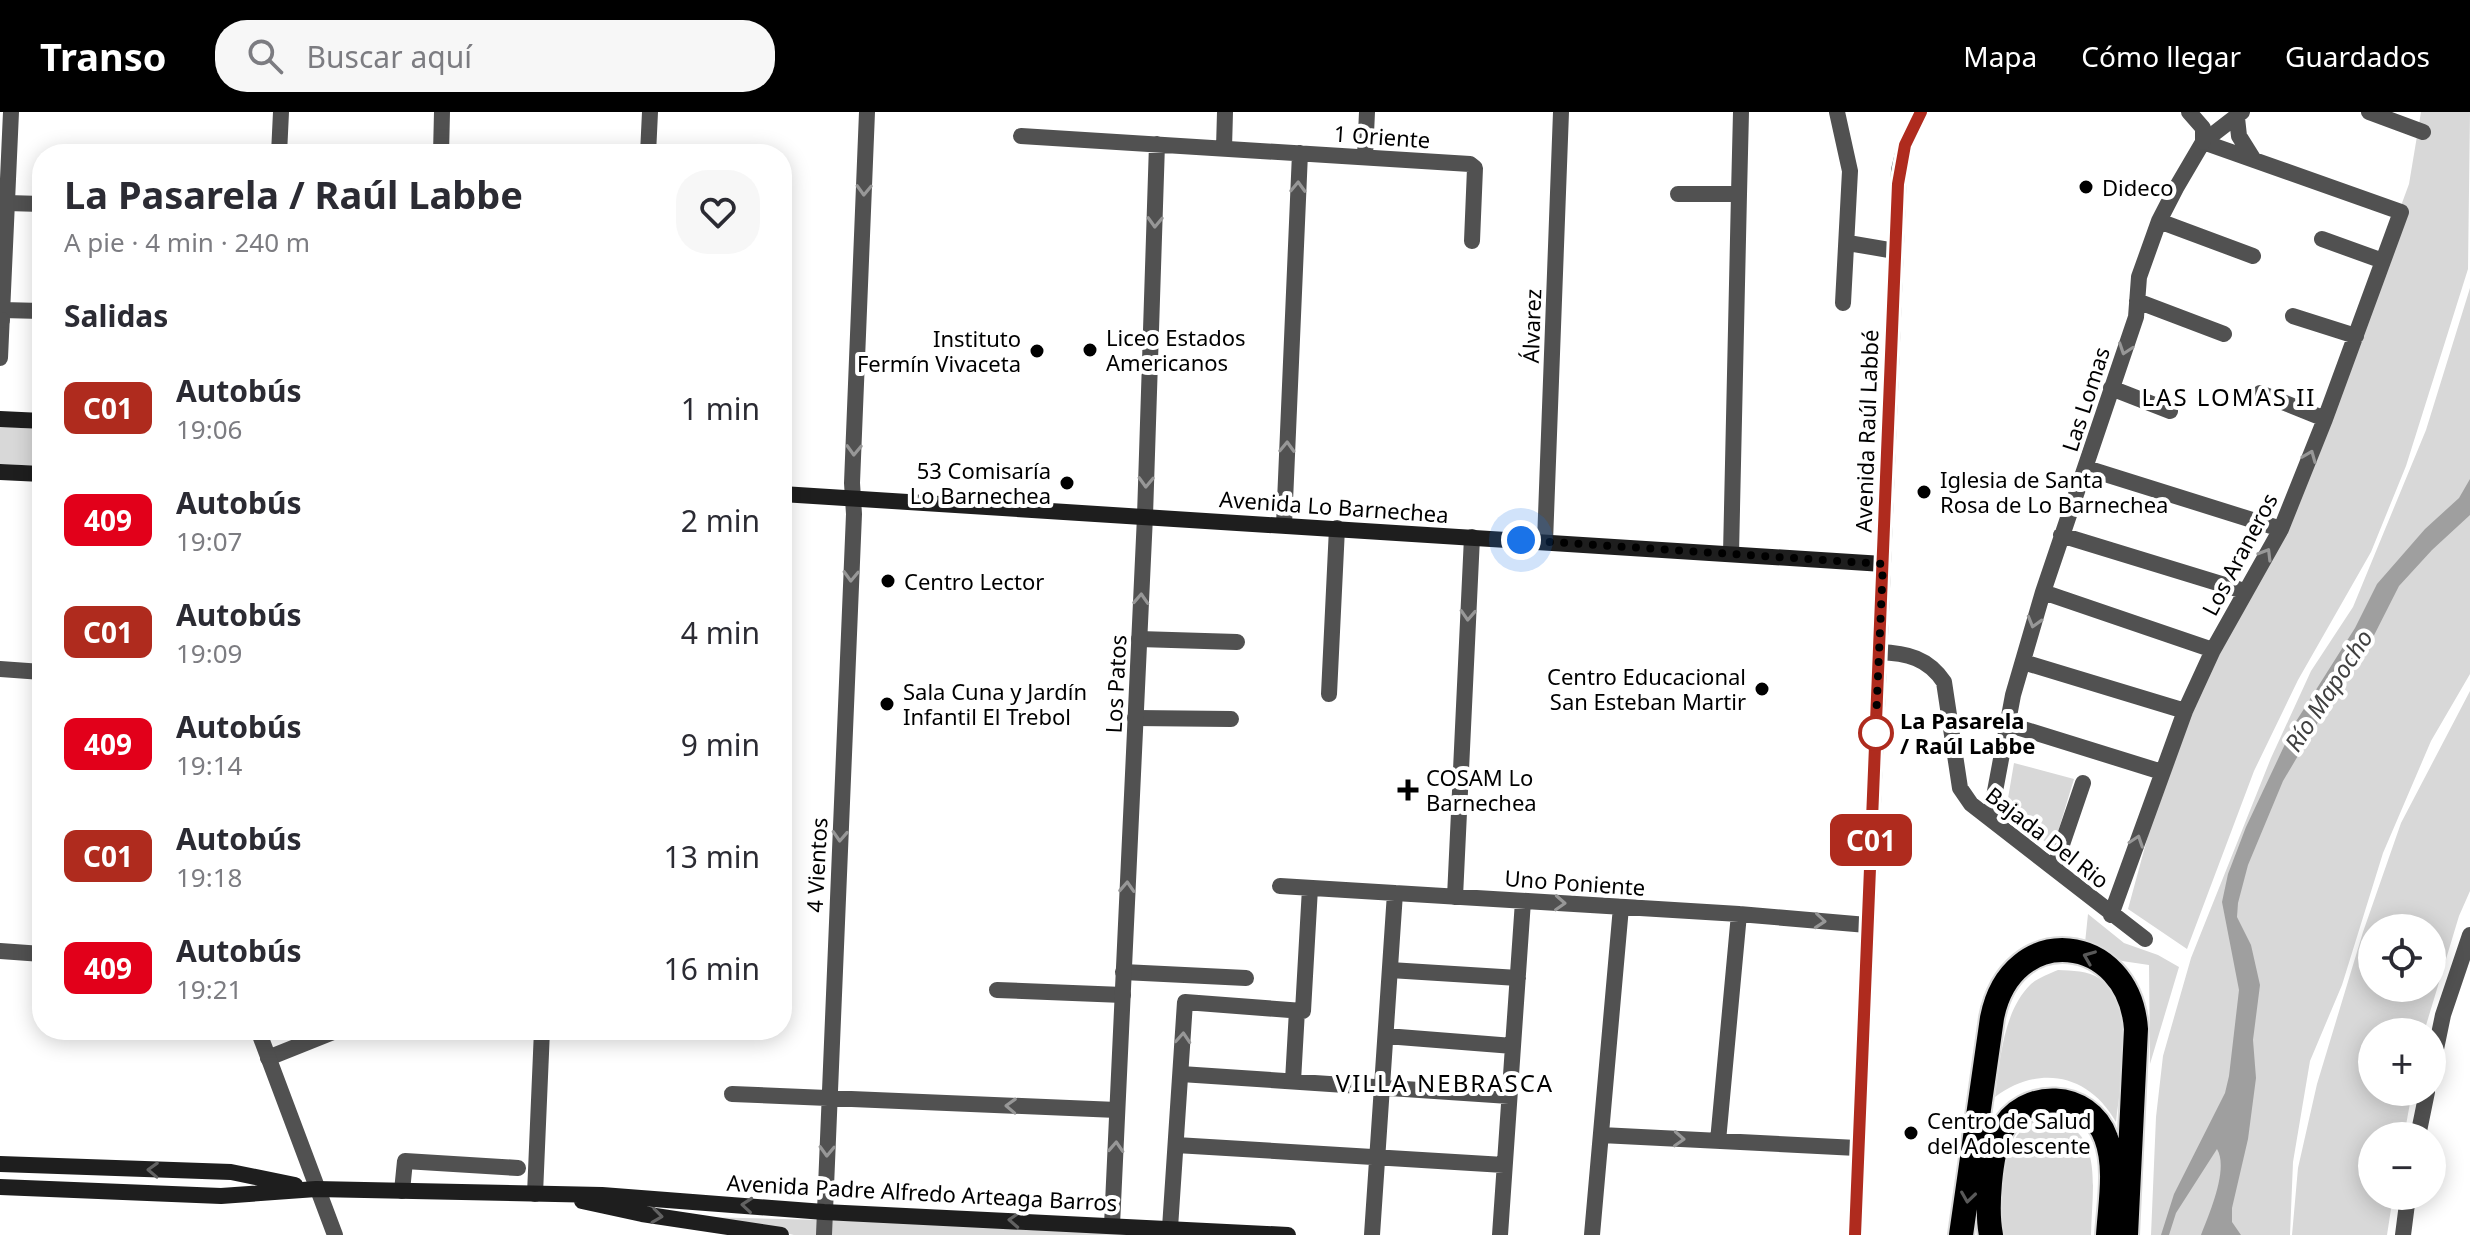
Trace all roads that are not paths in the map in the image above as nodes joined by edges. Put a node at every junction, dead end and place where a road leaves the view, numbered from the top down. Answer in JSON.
{"nodes":[{"id":1,"x":11,"y":112,"type":"edge"},
{"id":2,"x":281,"y":112,"type":"edge"},
{"id":3,"x":442,"y":112,"type":"edge"},
{"id":4,"x":650,"y":112,"type":"edge"},
{"id":5,"x":867,"y":112,"type":"edge"},
{"id":6,"x":1225,"y":112,"type":"edge"},
{"id":7,"x":1367,"y":112,"type":"edge"},
{"id":8,"x":1561,"y":112,"type":"edge"},
{"id":9,"x":1741,"y":112,"type":"edge"},
{"id":10,"x":1837,"y":112,"type":"edge"},
{"id":11,"x":1921,"y":112,"type":"edge"},
{"id":12,"x":2190,"y":112,"type":"edge"},
{"id":13,"x":2369,"y":112,"type":"edge"},
{"id":14,"x":2240,"y":115,"type":"edge"},
{"id":15,"x":2423,"y":132,"type":"dead end"},
{"id":16,"x":1021,"y":136,"type":"dead end"},
{"id":17,"x":2203,"y":142,"type":"junction"},
{"id":18,"x":279,"y":144,"type":"edge"},
{"id":19,"x":441,"y":144,"type":"edge"},
{"id":20,"x":648,"y":144,"type":"edge"},
{"id":21,"x":1157,"y":144,"type":"junction"},
{"id":22,"x":1224,"y":148,"type":"junction"},
{"id":23,"x":1300,"y":153,"type":"junction"},
{"id":24,"x":1365,"y":156,"type":"junction"},
{"id":25,"x":2254,"y":160,"type":"junction"},
{"id":26,"x":1678,"y":194,"type":"dead end"},
{"id":27,"x":1739,"y":194,"type":"junction"},
{"id":28,"x":7,"y":203,"type":"junction"},
{"id":29,"x":32,"y":204,"type":"edge"},
{"id":30,"x":2159,"y":221,"type":"junction"},
{"id":31,"x":2322,"y":239,"type":"dead end"},
{"id":32,"x":1472,"y":241,"type":"dead end"},
{"id":33,"x":1848,"y":243,"type":"junction"},
{"id":34,"x":1895,"y":251,"type":"junction"},
{"id":35,"x":2253,"y":256,"type":"dead end"},
{"id":36,"x":2383,"y":261,"type":"junction"},
{"id":37,"x":2137,"y":301,"type":"junction"},
{"id":38,"x":1843,"y":303,"type":"dead end"},
{"id":39,"x":32,"y":312,"type":"edge"},
{"id":40,"x":2293,"y":316,"type":"dead end"},
{"id":41,"x":1,"y":317,"type":"edge"},
{"id":42,"x":2224,"y":334,"type":"dead end"},
{"id":43,"x":2356,"y":336,"type":"junction"},
{"id":44,"x":0,"y":358,"type":"edge"},
{"id":45,"x":2111,"y":388,"type":"junction"},
{"id":46,"x":2260,"y":393,"type":"dead end"},
{"id":47,"x":2170,"y":411,"type":"dead end"},
{"id":48,"x":0,"y":419,"type":"edge"},
{"id":49,"x":2325,"y":419,"type":"junction"},
{"id":50,"x":32,"y":421,"type":"edge"},
{"id":51,"x":2086,"y":468,"type":"junction"},
{"id":52,"x":0,"y":472,"type":"edge"},
{"id":53,"x":32,"y":474,"type":"edge"},
{"id":54,"x":792,"y":495,"type":"edge"},
{"id":55,"x":853,"y":498,"type":"junction"},
{"id":56,"x":1145,"y":516,"type":"junction"},
{"id":57,"x":1284,"y":525,"type":"junction"},
{"id":58,"x":1337,"y":528,"type":"junction"},
{"id":59,"x":2281,"y":529,"type":"junction"},
{"id":60,"x":2061,"y":535,"type":"junction"},
{"id":61,"x":1472,"y":537,"type":"junction"},
{"id":62,"x":1545,"y":542,"type":"junction"},
{"id":63,"x":1731,"y":554,"type":"junction"},
{"id":64,"x":1883,"y":564,"type":"junction"},
{"id":65,"x":2244,"y":591,"type":"junction"},
{"id":66,"x":2043,"y":592,"type":"junction"},
{"id":67,"x":1139,"y":639,"type":"junction"},
{"id":68,"x":1237,"y":642,"type":"dead end"},
{"id":69,"x":2213,"y":650,"type":"junction"},
{"id":70,"x":1879,"y":652,"type":"junction"},
{"id":71,"x":2023,"y":662,"type":"junction"},
{"id":72,"x":0,"y":669,"type":"edge"},
{"id":73,"x":32,"y":671,"type":"edge"},
{"id":74,"x":1329,"y":694,"type":"dead end"},
{"id":75,"x":2185,"y":711,"type":"junction"},
{"id":76,"x":1135,"y":718,"type":"junction"},
{"id":77,"x":1231,"y":719,"type":"dead end"},
{"id":78,"x":2007,"y":724,"type":"junction"},
{"id":79,"x":2162,"y":772,"type":"junction"},
{"id":80,"x":2083,"y":783,"type":"dead end"},
{"id":81,"x":1990,"y":818,"type":"junction"},
{"id":82,"x":2054,"y":868,"type":"junction"},
{"id":83,"x":1280,"y":886,"type":"dead end"},
{"id":84,"x":1310,"y":888,"type":"junction"},
{"id":85,"x":1395,"y":893,"type":"junction"},
{"id":86,"x":1455,"y":897,"type":"junction"},
{"id":87,"x":1523,"y":901,"type":"junction"},
{"id":88,"x":1621,"y":907,"type":"junction"},
{"id":89,"x":1739,"y":914,"type":"junction"},
{"id":90,"x":2111,"y":915,"type":"junction"},
{"id":91,"x":1867,"y":925,"type":"junction"},
{"id":92,"x":2470,"y":935,"type":"edge"},
{"id":93,"x":2145,"y":939,"type":"dead end"},
{"id":94,"x":0,"y":951,"type":"edge"},
{"id":95,"x":32,"y":953,"type":"edge"},
{"id":96,"x":1390,"y":970,"type":"junction"},
{"id":97,"x":1123,"y":972,"type":"junction"},
{"id":98,"x":2463,"y":977,"type":"edge"},
{"id":99,"x":1246,"y":978,"type":"dead end"},
{"id":100,"x":1518,"y":978,"type":"junction"},
{"id":101,"x":997,"y":990,"type":"dead end"},
{"id":102,"x":1123,"y":995,"type":"junction"},
{"id":103,"x":1300,"y":1010,"type":"junction"},
{"id":104,"x":2442,"y":1018,"type":"edge"},
{"id":105,"x":1386,"y":1036,"type":"junction"},
{"id":106,"x":262,"y":1040,"type":"edge"},
{"id":107,"x":313,"y":1040,"type":"edge"},
{"id":108,"x":542,"y":1040,"type":"edge"},
{"id":109,"x":1513,"y":1046,"type":"junction"},
{"id":110,"x":268,"y":1058,"type":"junction"},
{"id":111,"x":1181,"y":1074,"type":"junction"},
{"id":112,"x":1293,"y":1081,"type":"junction"},
{"id":113,"x":1382,"y":1088,"type":"junction"},
{"id":114,"x":732,"y":1094,"type":"dead end"},
{"id":115,"x":1509,"y":1096,"type":"junction"},
{"id":116,"x":829,"y":1100,"type":"junction"},
{"id":117,"x":1117,"y":1110,"type":"junction"},
{"id":118,"x":1601,"y":1135,"type":"junction"},
{"id":119,"x":1718,"y":1141,"type":"junction"},
{"id":120,"x":1176,"y":1145,"type":"junction"},
{"id":121,"x":1857,"y":1148,"type":"junction"},
{"id":122,"x":1377,"y":1157,"type":"junction"},
{"id":123,"x":0,"y":1164,"type":"edge"},
{"id":124,"x":1504,"y":1165,"type":"junction"},
{"id":125,"x":518,"y":1168,"type":"dead end"},
{"id":126,"x":0,"y":1187,"type":"edge"},
{"id":127,"x":316,"y":1189,"type":"junction"},
{"id":128,"x":402,"y":1191,"type":"junction"},
{"id":129,"x":535,"y":1194,"type":"junction"},
{"id":130,"x":553,"y":1195,"type":"junction"},
{"id":131,"x":2406,"y":1210,"type":"edge"},
{"id":132,"x":824,"y":1212,"type":"junction"},
{"id":133,"x":1112,"y":1225,"type":"junction"},
{"id":134,"x":1170,"y":1228,"type":"junction"},
{"id":135,"x":335,"y":1235,"type":"edge"},
{"id":136,"x":781,"y":1235,"type":"edge"},
{"id":137,"x":824,"y":1235,"type":"edge"},
{"id":138,"x":1288,"y":1235,"type":"edge"},
{"id":139,"x":1372,"y":1235,"type":"edge"},
{"id":140,"x":1500,"y":1235,"type":"edge"},
{"id":141,"x":1592,"y":1235,"type":"edge"},
{"id":142,"x":1855,"y":1235,"type":"edge"},
{"id":143,"x":1961,"y":1235,"type":"edge"},
{"id":144,"x":1991,"y":1235,"type":"edge"},
{"id":145,"x":2108,"y":1235,"type":"edge"},
{"id":146,"x":2126,"y":1235,"type":"edge"},
{"id":147,"x":2403,"y":1235,"type":"edge"}],
"edges":[{"from":1,"to":28,"type":"street"},
{"from":2,"to":18,"type":"street"},
{"from":3,"to":19,"type":"street"},
{"from":4,"to":20,"type":"street"},
{"from":5,"to":55,"type":"street","name":"4 Vientos","one_way":true},
{"from":6,"to":22,"type":"street"},
{"from":7,"to":24,"type":"street"},
{"from":8,"to":62,"type":"street","name":"Álvarez"},
{"from":9,"to":27,"type":"street"},
{"from":10,"to":33,"type":"street"},
{"from":11,"to":34,"type":"street","name":"Avenida Raúl Labbé"},
{"from":12,"to":17,"type":"street"},
{"from":13,"to":15,"type":"street"},
{"from":14,"to":17,"type":"street","name":"Las Lomas"},
{"from":14,"to":25,"type":"street"},
{"from":16,"to":21,"type":"street","name":"1 Oriente"},
{"from":17,"to":25,"type":"street"},
{"from":17,"to":30,"type":"street","name":"Las Lomas"},
{"from":21,"to":22,"type":"street","name":"1 Oriente"},
{"from":21,"to":56,"type":"street","name":"Los Patos","one_way":true},
{"from":22,"to":23,"type":"street","name":"1 Oriente"},
{"from":23,"to":24,"type":"street","name":"1 Oriente"},
{"from":57,"to":23,"type":"street","one_way":true},
{"from":24,"to":32,"type":"street","name":"1 Oriente"},
{"from":25,"to":36,"type":"street","name":"Los Araneros"},
{"from":26,"to":27,"type":"street"},
{"from":27,"to":63,"type":"street"},
{"from":28,"to":29,"type":"street"},
{"from":28,"to":41,"type":"street"},
{"from":30,"to":35,"type":"street"},
{"from":30,"to":37,"type":"street","name":"Las Lomas"},
{"from":31,"to":36,"type":"street"},
{"from":33,"to":34,"type":"street"},
{"from":33,"to":38,"type":"street"},
{"from":34,"to":64,"type":"street","name":"Avenida Raúl Labbé"},
{"from":36,"to":43,"type":"street","name":"Los Araneros"},
{"from":37,"to":42,"type":"street"},
{"from":37,"to":45,"type":"street","name":"Las Lomas","one_way":true},
{"from":39,"to":41,"type":"street"},
{"from":40,"to":43,"type":"street"},
{"from":41,"to":44,"type":"street"},
{"from":43,"to":49,"type":"street","name":"Los Araneros"},
{"from":45,"to":47,"type":"street"},
{"from":45,"to":51,"type":"street","name":"Las Lomas"},
{"from":46,"to":49,"type":"street"},
{"from":48,"to":50,"type":"main road"},
{"from":59,"to":49,"type":"street","name":"Los Araneros","one_way":true},
{"from":51,"to":59,"type":"street"},
{"from":51,"to":60,"type":"street","name":"Las Lomas"},
{"from":52,"to":53,"type":"main road"},
{"from":54,"to":55,"type":"main road","name":"Avenida Lo Barnechea"},
{"from":55,"to":56,"type":"main road","name":"Avenida Lo Barnechea"},
{"from":55,"to":116,"type":"street","name":"4 Vientos","one_way":true},
{"from":56,"to":57,"type":"main road","name":"Avenida Lo Barnechea"},
{"from":67,"to":56,"type":"street","name":"Los Patos","one_way":true},
{"from":57,"to":58,"type":"main road","name":"Avenida Lo Barnechea"},
{"from":58,"to":61,"type":"main road","name":"Avenida Lo Barnechea"},
{"from":58,"to":74,"type":"street"},
{"from":65,"to":59,"type":"street","name":"Los Araneros","one_way":true},
{"from":60,"to":65,"type":"street"},
{"from":60,"to":66,"type":"street","name":"Las Lomas"},
{"from":61,"to":62,"type":"main road","name":"Avenida Lo Barnechea"},
{"from":61,"to":86,"type":"street","one_way":true},
{"from":62,"to":63,"type":"main road","name":"Avenida Lo Barnechea"},
{"from":63,"to":64,"type":"main road","name":"Avenida Lo Barnechea"},
{"from":64,"to":70,"type":"main road","name":"Avenida Raúl Labbé"},
{"from":65,"to":69,"type":"street","name":"Los Araneros"},
{"from":66,"to":69,"type":"street"},
{"from":66,"to":71,"type":"street","name":"Las Lomas","one_way":true},
{"from":67,"to":68,"type":"street"},
{"from":67,"to":76,"type":"street","name":"Los Patos"},
{"from":69,"to":75,"type":"street","name":"Los Araneros"},
{"from":70,"to":81,"type":"street","name":"Bajada Del Rio"},
{"from":70,"to":91,"type":"main road","name":"Avenida Raúl Labbé"},
{"from":71,"to":75,"type":"street"},
{"from":71,"to":78,"type":"street","name":"Las Lomas"},
{"from":72,"to":73,"type":"street"},
{"from":75,"to":79,"type":"street","name":"Los Araneros"},
{"from":76,"to":77,"type":"street"},
{"from":97,"to":76,"type":"street","name":"Los Patos","one_way":true},
{"from":78,"to":79,"type":"street"},
{"from":78,"to":81,"type":"street","name":"Las Lomas"},
{"from":90,"to":79,"type":"street","name":"Los Araneros","one_way":true},
{"from":80,"to":82,"type":"street"},
{"from":81,"to":82,"type":"street","name":"Bajada Del Rio"},
{"from":82,"to":90,"type":"street","name":"Bajada Del Rio"},
{"from":83,"to":84,"type":"street","name":"Uno Poniente"},
{"from":84,"to":85,"type":"street","name":"Uno Poniente"},
{"from":84,"to":103,"type":"street"},
{"from":85,"to":86,"type":"street","name":"Uno Poniente"},
{"from":85,"to":96,"type":"street"},
{"from":86,"to":87,"type":"street","name":"Uno Poniente"},
{"from":87,"to":88,"type":"street","name":"Uno Poniente","one_way":true},
{"from":87,"to":100,"type":"street"},
{"from":88,"to":89,"type":"street","name":"Uno Poniente"},
{"from":88,"to":118,"type":"street"},
{"from":89,"to":91,"type":"street","name":"Uno Poniente","one_way":true},
{"from":89,"to":119,"type":"street"},
{"from":90,"to":93,"type":"street","name":"Bajada Del Rio"},
{"from":91,"to":121,"type":"main road","name":"Avenida Raúl Labbé"},
{"from":92,"to":98,"type":"street"},
{"from":94,"to":95,"type":"street"},
{"from":96,"to":100,"type":"street"},
{"from":96,"to":105,"type":"street"},
{"from":97,"to":99,"type":"street"},
{"from":97,"to":102,"type":"street","name":"Los Patos"},
{"from":98,"to":104,"type":"street"},
{"from":100,"to":109,"type":"street"},
{"from":101,"to":102,"type":"street"},
{"from":102,"to":117,"type":"street","name":"Los Patos"},
{"from":111,"to":103,"type":"street","one_way":true},
{"from":103,"to":112,"type":"street"},
{"from":105,"to":109,"type":"street"},
{"from":105,"to":113,"type":"street"},
{"from":106,"to":110,"type":"street"},
{"from":107,"to":110,"type":"street"},
{"from":108,"to":129,"type":"street"},
{"from":109,"to":115,"type":"street"},
{"from":110,"to":127,"type":"street"},
{"from":111,"to":112,"type":"street"},
{"from":111,"to":120,"type":"street"},
{"from":112,"to":113,"type":"street"},
{"from":113,"to":115,"type":"street"},
{"from":113,"to":122,"type":"street"},
{"from":114,"to":116,"type":"street"},
{"from":115,"to":124,"type":"street"},
{"from":117,"to":116,"type":"street","one_way":true},
{"from":116,"to":132,"type":"street","name":"4 Vientos","one_way":true},
{"from":133,"to":117,"type":"street","name":"Los Patos","one_way":true},
{"from":118,"to":119,"type":"street","one_way":true},
{"from":118,"to":141,"type":"street"},
{"from":119,"to":121,"type":"street"},
{"from":120,"to":122,"type":"street"},
{"from":120,"to":134,"type":"street"},
{"from":121,"to":142,"type":"main road","name":"Avenida Raúl Labbé"},
{"from":122,"to":124,"type":"street"},
{"from":122,"to":139,"type":"street"},
{"from":127,"to":123,"type":"main road","name":"Avenida Padre Alfredo Arteaga Barros","one_way":true},
{"from":124,"to":140,"type":"street"},
{"from":125,"to":128,"type":"street"},
{"from":126,"to":127,"type":"main road","name":"Avenida Padre Alfredo Arteaga Barros"},
{"from":127,"to":128,"type":"main road","name":"Avenida Padre Alfredo Arteaga Barros"},
{"from":127,"to":135,"type":"street"},
{"from":128,"to":129,"type":"main road","name":"Avenida Padre Alfredo Arteaga Barros"},
{"from":129,"to":130,"type":"main road","name":"Avenida Padre Alfredo Arteaga Barros"},
{"from":132,"to":130,"type":"main road","name":"Avenida Padre Alfredo Arteaga Barros","one_way":true},
{"from":130,"to":136,"type":"main road","name":"Avenida Padre Alfredo Arteaga Barros","one_way":true},
{"from":131,"to":147,"type":"street"},
{"from":133,"to":132,"type":"main road","name":"Avenida Padre Alfredo Arteaga Barros","one_way":true},
{"from":132,"to":137,"type":"street","name":"4 Vientos"},
{"from":133,"to":134,"type":"main road","name":"Avenida Padre Alfredo Arteaga Barros"},
{"from":134,"to":138,"type":"main road","name":"Avenida Padre Alfredo Arteaga Barros"},
{"from":146,"to":143,"type":"highway","one_way":true},
{"from":144,"to":145,"type":"highway"}]}
